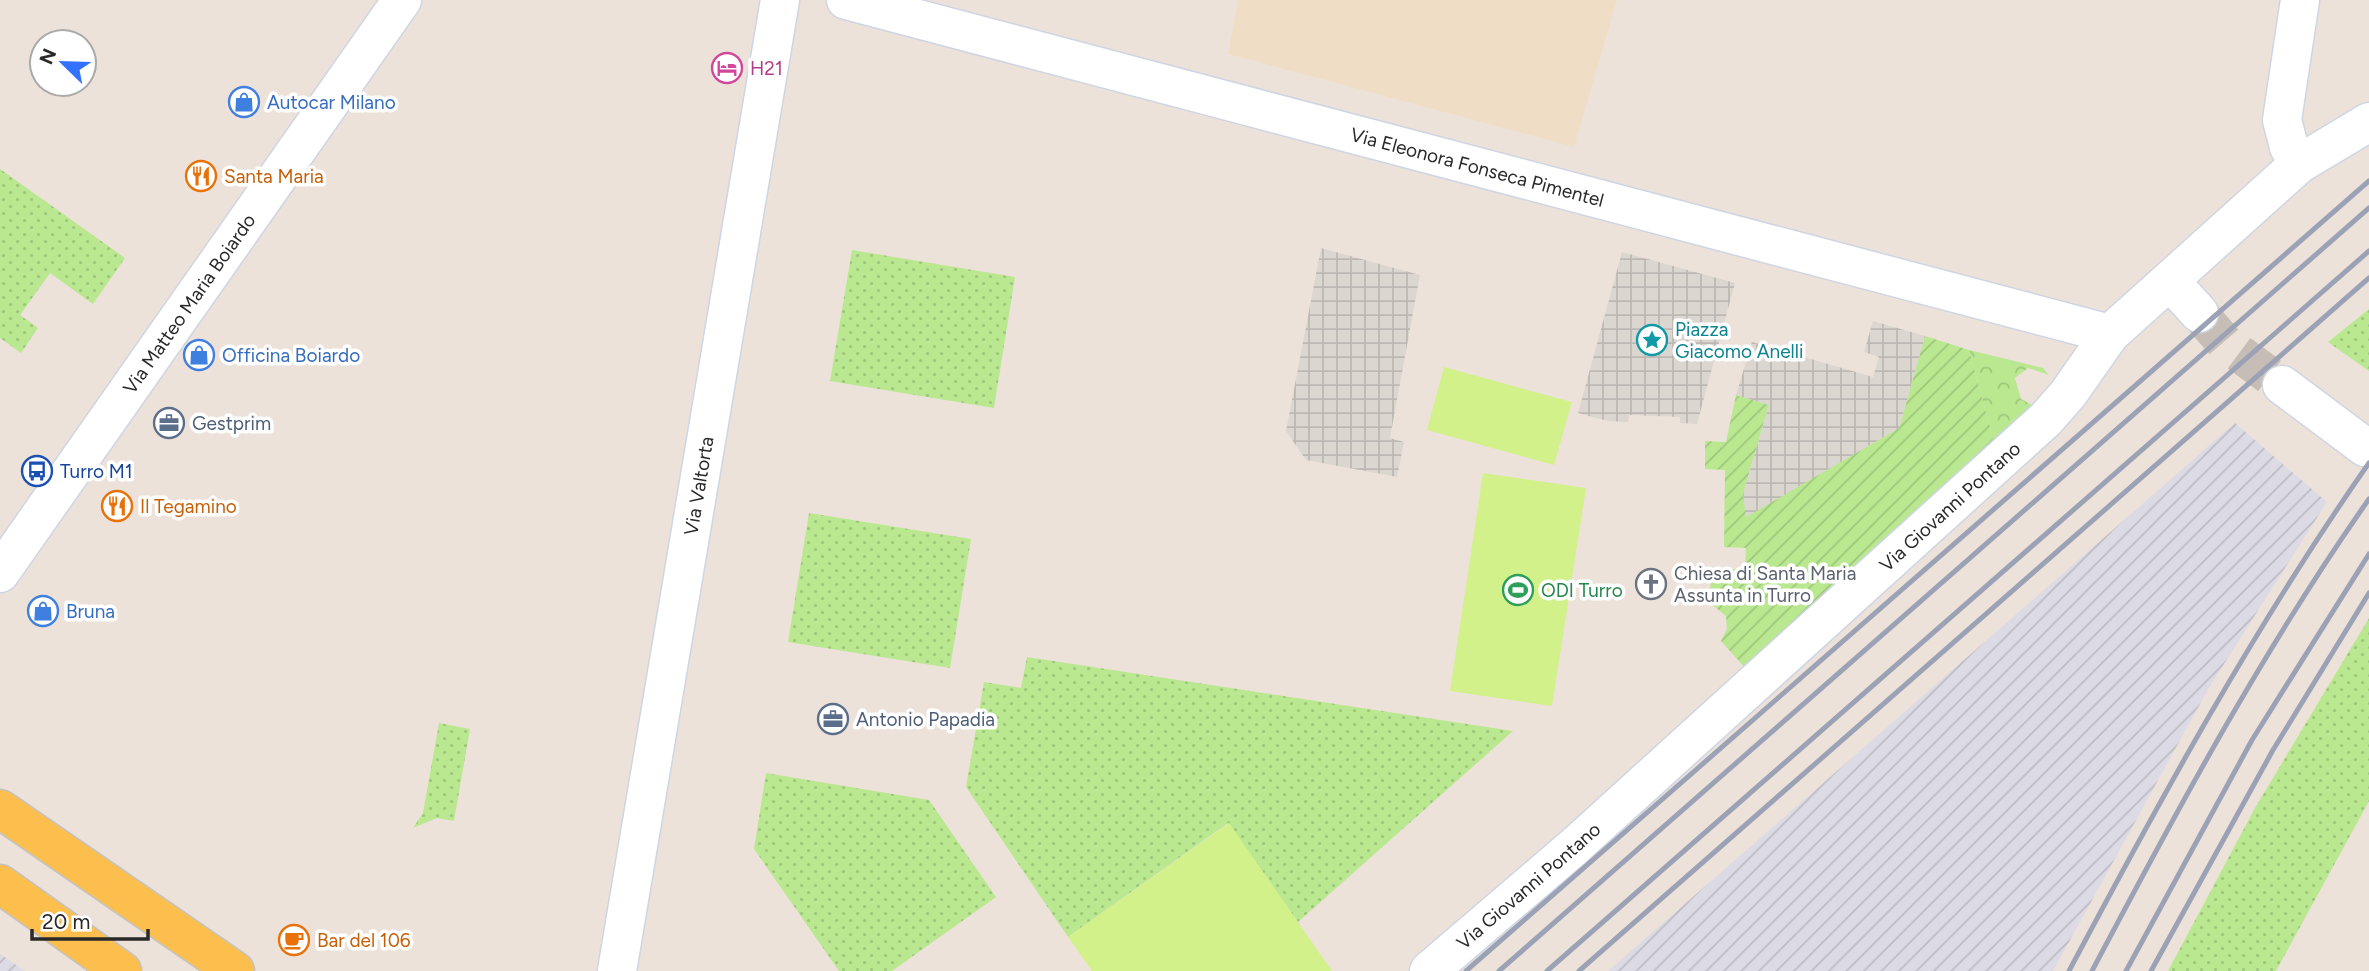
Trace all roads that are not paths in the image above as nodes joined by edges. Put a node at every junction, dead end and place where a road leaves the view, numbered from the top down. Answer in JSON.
{"nodes":[{"id":1,"x":402,"y":0,"type":"edge"},
{"id":2,"x":780,"y":0,"type":"edge"},
{"id":3,"x":846,"y":0,"type":"edge"},
{"id":4,"x":2300,"y":0,"type":"edge"},
{"id":5,"x":2369,"y":122,"type":"edge"},
{"id":6,"x":2299,"y":164,"type":"junction"},
{"id":7,"x":2170,"y":281,"type":"junction"},
{"id":8,"x":2199,"y":313,"type":"tunnel mouth"},
{"id":9,"x":2110,"y":334,"type":"junction"},
{"id":10,"x":2281,"y":385,"type":"tunnel mouth"},
{"id":11,"x":2365,"y":447,"type":"dead end"},
{"id":12,"x":0,"y":573,"type":"edge"},
{"id":13,"x":0,"y":809,"type":"edge"},
{"id":14,"x":0,"y":884,"type":"edge"},
{"id":15,"x":216,"y":966,"type":"edge"},
{"id":16,"x":122,"y":971,"type":"edge"},
{"id":17,"x":617,"y":971,"type":"edge"},
{"id":18,"x":1429,"y":971,"type":"edge"}],
"edges":[{"from":1,"to":12,"type":"street","name":"Via Matteo Maria Boiardo"},
{"from":2,"to":17,"type":"street","name":"Via Valtorta"},
{"from":3,"to":9,"type":"street","name":"Via Eleonora Fonseca Pimentel"},
{"from":4,"to":6,"type":"street"},
{"from":5,"to":6,"type":"street","name":"Via Giovanni Pontano"},
{"from":6,"to":7,"type":"street","name":"Via Giovanni Pontano"},
{"from":7,"to":8,"type":"street"},
{"from":7,"to":9,"type":"street","name":"Via Giovanni Pontano"},
{"from":9,"to":18,"type":"street","name":"Via Giovanni Pontano"},
{"from":10,"to":11,"type":"street"},
{"from":13,"to":15,"type":"main road"},
{"from":14,"to":16,"type":"main road"}]}
